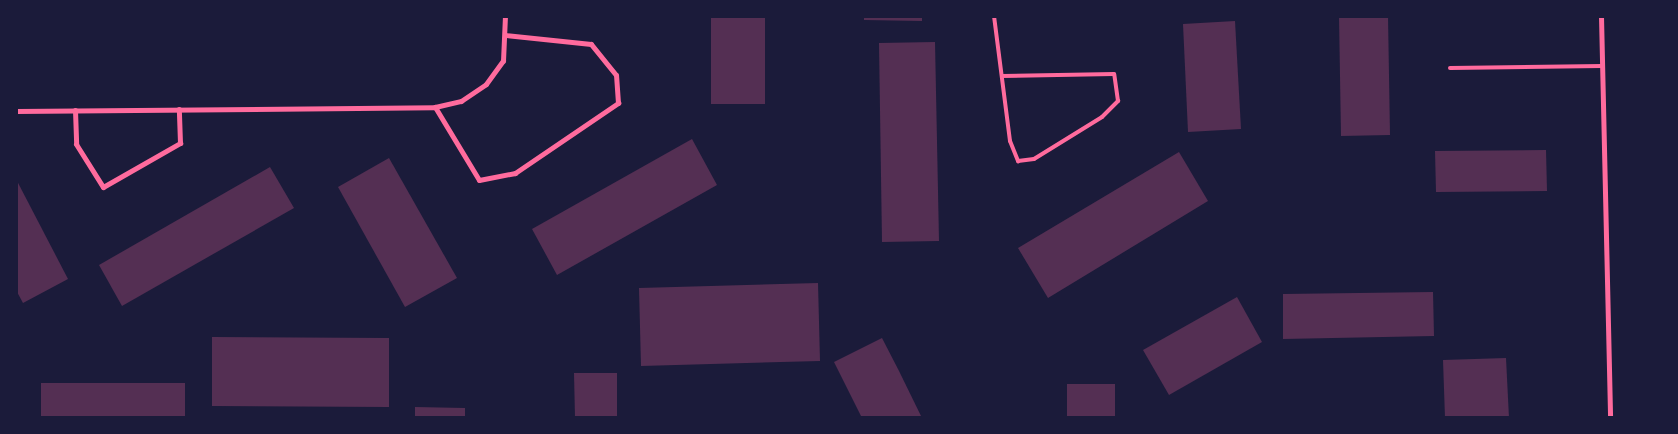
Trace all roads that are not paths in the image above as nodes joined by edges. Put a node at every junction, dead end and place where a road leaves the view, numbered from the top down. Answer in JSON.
{"nodes":[{"id":1,"x":505,"y":16,"type":"edge"},
{"id":2,"x":994,"y":16,"type":"edge"},
{"id":3,"x":1601,"y":16,"type":"edge"},
{"id":4,"x":506,"y":36,"type":"junction"},
{"id":5,"x":1602,"y":66,"type":"junction"},
{"id":6,"x":1450,"y":68,"type":"dead end"},
{"id":7,"x":1002,"y":76,"type":"junction"},
{"id":8,"x":435,"y":108,"type":"junction"},
{"id":9,"x":179,"y":109,"type":"junction"},
{"id":10,"x":16,"y":110,"type":"edge"},
{"id":11,"x":75,"y":110,"type":"junction"},
{"id":12,"x":1610,"y":418,"type":"edge"}],
"edges":[{"from":1,"to":4,"type":"street"},
{"from":2,"to":7,"type":"lane"},
{"from":3,"to":5,"type":"street"},
{"from":4,"to":8,"type":"street"},
{"from":4,"to":8,"type":"street"},
{"from":5,"to":6,"type":"lane"},
{"from":5,"to":12,"type":"street"},
{"from":7,"to":7,"type":"lane"},
{"from":8,"to":9,"type":"street"},
{"from":9,"to":11,"type":"street"},
{"from":9,"to":11,"type":"street"},
{"from":10,"to":11,"type":"street"}]}
